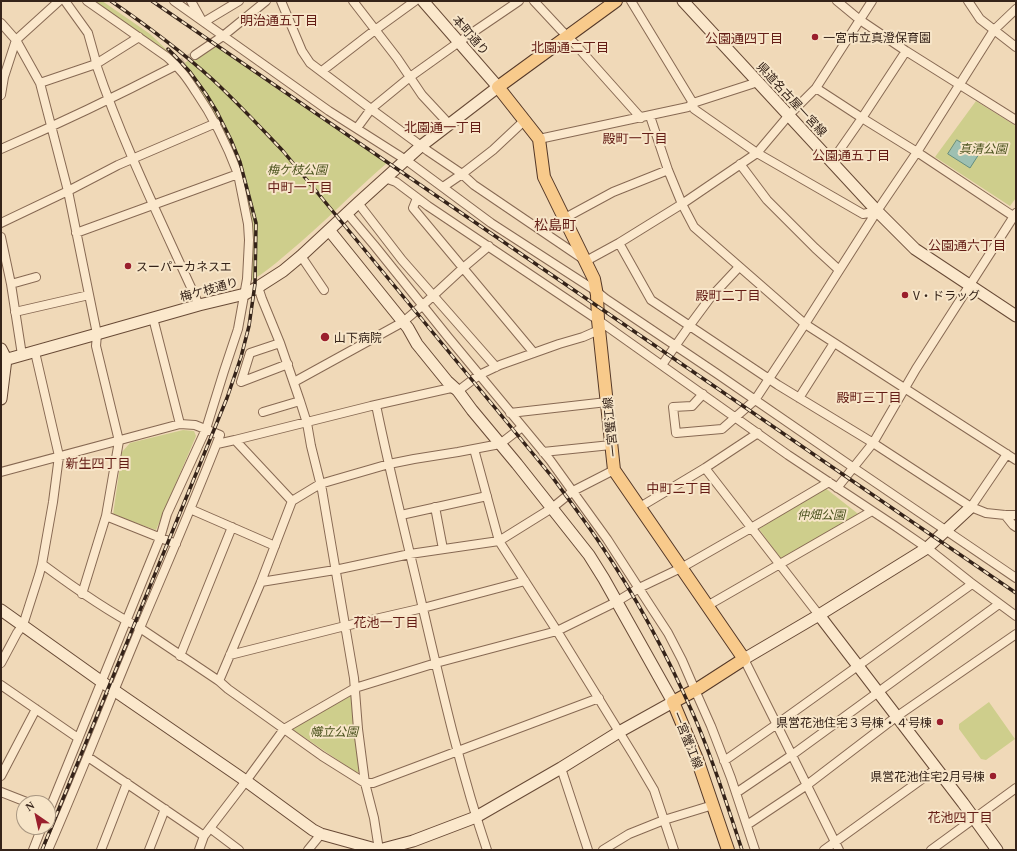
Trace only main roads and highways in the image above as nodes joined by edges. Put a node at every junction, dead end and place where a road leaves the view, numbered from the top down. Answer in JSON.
{"nodes":[{"id":1,"x":616,"y":1,"type":"edge"},
{"id":2,"x":728,"y":850,"type":"edge"}],
"edges":[{"from":1,"to":2,"type":"main road","name":"一宮蟹江線"}]}
